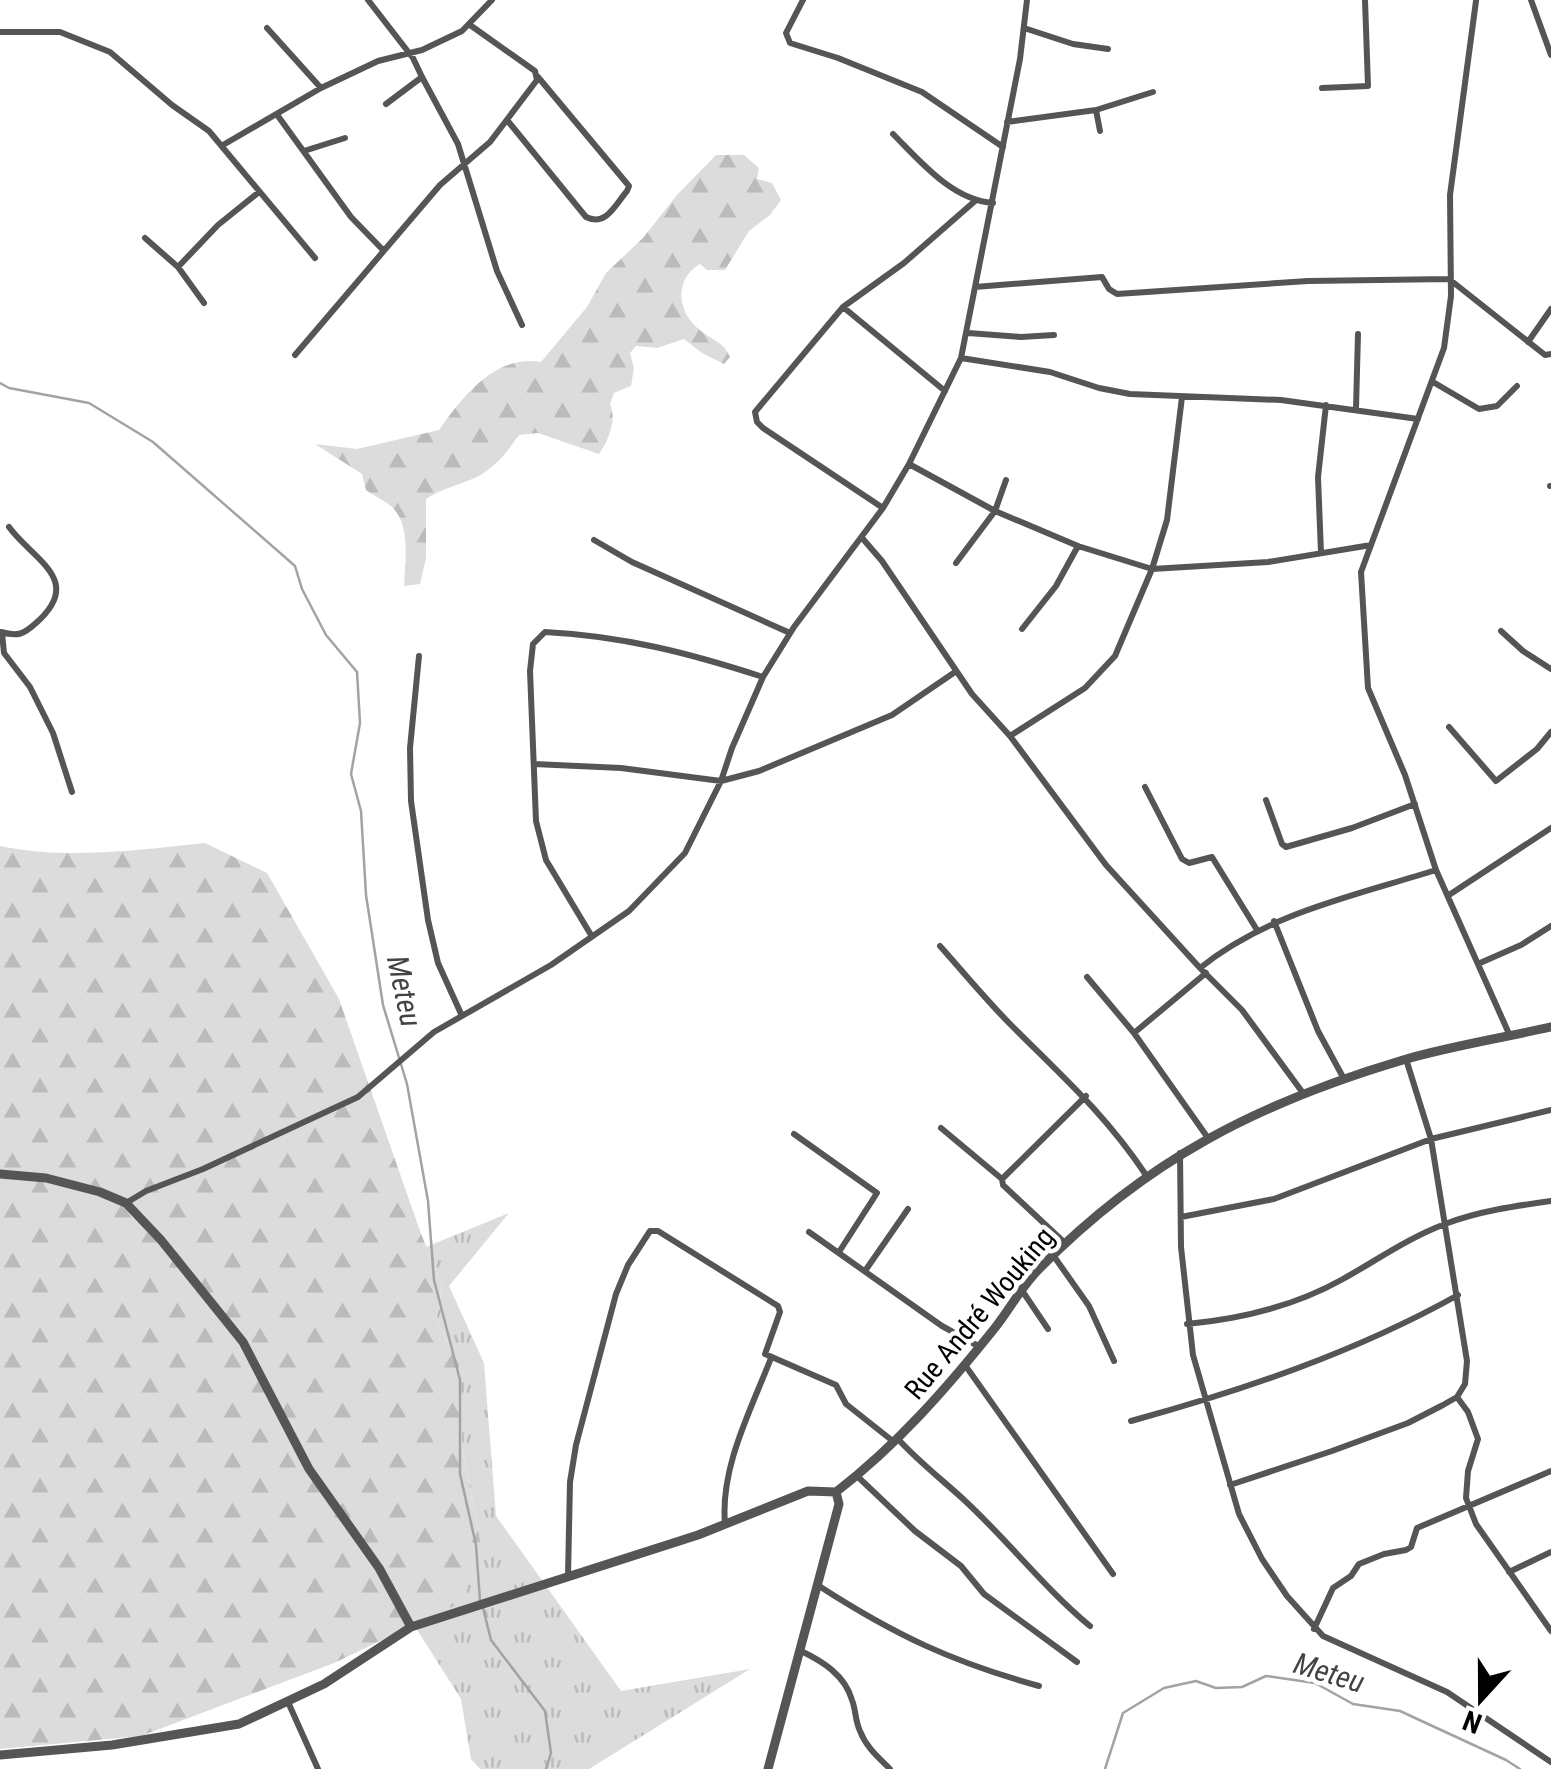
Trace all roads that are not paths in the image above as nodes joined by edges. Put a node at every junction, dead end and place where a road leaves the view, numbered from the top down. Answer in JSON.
{"nodes":[{"id":1,"x":368,"y":0,"type":"edge"},
{"id":2,"x":492,"y":0,"type":"edge"},
{"id":3,"x":803,"y":0,"type":"edge"},
{"id":4,"x":1027,"y":0,"type":"edge"},
{"id":5,"x":1366,"y":0,"type":"edge"},
{"id":6,"x":1467,"y":0,"type":"edge"},
{"id":7,"x":1477,"y":0,"type":"edge"},
{"id":8,"x":1531,"y":0,"type":"edge"},
{"id":9,"x":470,"y":25,"type":"junction"},
{"id":10,"x":267,"y":28,"type":"dead end"},
{"id":11,"x":1024,"y":28,"type":"junction"},
{"id":12,"x":0,"y":32,"type":"edge"},
{"id":13,"x":1108,"y":49,"type":"dead end"},
{"id":14,"x":408,"y":53,"type":"junction"},
{"id":15,"x":1551,"y":55,"type":"edge"},
{"id":16,"x":422,"y":76,"type":"junction"},
{"id":17,"x":538,"y":78,"type":"junction"},
{"id":18,"x":321,"y":88,"type":"junction"},
{"id":19,"x":1322,"y":88,"type":"dead end"},
{"id":20,"x":1153,"y":92,"type":"dead end"},
{"id":21,"x":386,"y":104,"type":"dead end"},
{"id":22,"x":1096,"y":110,"type":"junction"},
{"id":23,"x":278,"y":116,"type":"junction"},
{"id":24,"x":507,"y":120,"type":"junction"},
{"id":25,"x":1007,"y":122,"type":"junction"},
{"id":26,"x":1100,"y":131,"type":"dead end"},
{"id":27,"x":893,"y":134,"type":"dead end"},
{"id":28,"x":345,"y":138,"type":"dead end"},
{"id":29,"x":224,"y":145,"type":"junction"},
{"id":30,"x":1003,"y":147,"type":"junction"},
{"id":31,"x":304,"y":151,"type":"junction"},
{"id":32,"x":465,"y":163,"type":"junction"},
{"id":33,"x":259,"y":192,"type":"junction"},
{"id":34,"x":975,"y":201,"type":"junction"},
{"id":35,"x":993,"y":202,"type":"junction"},
{"id":36,"x":145,"y":238,"type":"dead end"},
{"id":37,"x":383,"y":250,"type":"junction"},
{"id":38,"x":315,"y":258,"type":"dead end"},
{"id":39,"x":178,"y":268,"type":"junction"},
{"id":40,"x":1449,"y":279,"type":"junction"},
{"id":41,"x":974,"y":287,"type":"junction"},
{"id":42,"x":204,"y":303,"type":"dead end"},
{"id":43,"x":843,"y":307,"type":"junction"},
{"id":44,"x":1551,"y":309,"type":"edge"},
{"id":45,"x":522,"y":325,"type":"dead end"},
{"id":46,"x":968,"y":333,"type":"junction"},
{"id":47,"x":1358,"y":334,"type":"dead end"},
{"id":48,"x":1054,"y":335,"type":"dead end"},
{"id":49,"x":1528,"y":342,"type":"junction"},
{"id":50,"x":1551,"y":354,"type":"edge"},
{"id":51,"x":295,"y":355,"type":"dead end"},
{"id":52,"x":961,"y":358,"type":"junction"},
{"id":53,"x":1434,"y":382,"type":"junction"},
{"id":54,"x":1517,"y":386,"type":"dead end"},
{"id":55,"x":944,"y":391,"type":"junction"},
{"id":56,"x":1182,"y":398,"type":"junction"},
{"id":57,"x":1326,"y":405,"type":"junction"},
{"id":58,"x":1356,"y":408,"type":"junction"},
{"id":59,"x":1418,"y":418,"type":"junction"},
{"id":60,"x":909,"y":464,"type":"junction"},
{"id":61,"x":1006,"y":480,"type":"dead end"},
{"id":62,"x":884,"y":508,"type":"junction"},
{"id":63,"x":995,"y":511,"type":"junction"},
{"id":64,"x":9,"y":527,"type":"dead end"},
{"id":65,"x":863,"y":538,"type":"junction"},
{"id":66,"x":594,"y":540,"type":"dead end"},
{"id":67,"x":1372,"y":544,"type":"junction"},
{"id":68,"x":1078,"y":546,"type":"junction"},
{"id":69,"x":1322,"y":553,"type":"junction"},
{"id":70,"x":956,"y":562,"type":"dead end"},
{"id":71,"x":1152,"y":569,"type":"junction"},
{"id":72,"x":1022,"y":629,"type":"dead end"},
{"id":73,"x":1501,"y":631,"type":"dead end"},
{"id":74,"x":1,"y":632,"type":"edge"},
{"id":75,"x":790,"y":633,"type":"junction"},
{"id":76,"x":419,"y":656,"type":"dead end"},
{"id":77,"x":1551,"y":669,"type":"edge"},
{"id":78,"x":955,"y":672,"type":"junction"},
{"id":79,"x":764,"y":677,"type":"junction"},
{"id":80,"x":1449,"y":726,"type":"dead end"},
{"id":81,"x":1551,"y":732,"type":"edge"},
{"id":82,"x":1010,"y":736,"type":"junction"},
{"id":83,"x":534,"y":764,"type":"junction"},
{"id":84,"x":721,"y":781,"type":"junction"},
{"id":85,"x":1145,"y":787,"type":"dead end"},
{"id":86,"x":72,"y":792,"type":"dead end"},
{"id":87,"x":1266,"y":800,"type":"dead end"},
{"id":88,"x":1416,"y":804,"type":"junction"},
{"id":89,"x":1551,"y":828,"type":"edge"},
{"id":90,"x":1436,"y":870,"type":"junction"},
{"id":91,"x":1449,"y":895,"type":"junction"},
{"id":92,"x":1274,"y":921,"type":"junction"},
{"id":93,"x":1551,"y":926,"type":"edge"},
{"id":94,"x":1257,"y":930,"type":"junction"},
{"id":95,"x":591,"y":935,"type":"junction"},
{"id":96,"x":940,"y":946,"type":"dead end"},
{"id":97,"x":1480,"y":962,"type":"junction"},
{"id":98,"x":1203,"y":971,"type":"junction"},
{"id":99,"x":1087,"y":977,"type":"dead end"},
{"id":100,"x":462,"y":1016,"type":"junction"},
{"id":101,"x":1551,"y":1027,"type":"edge"},
{"id":102,"x":1134,"y":1034,"type":"junction"},
{"id":103,"x":1510,"y":1036,"type":"junction"},
{"id":104,"x":1406,"y":1059,"type":"junction"},
{"id":105,"x":1344,"y":1079,"type":"junction"},
{"id":106,"x":1303,"y":1093,"type":"junction"},
{"id":107,"x":1086,"y":1096,"type":"junction"},
{"id":108,"x":1551,"y":1110,"type":"edge"},
{"id":109,"x":941,"y":1128,"type":"dead end"},
{"id":110,"x":794,"y":1134,"type":"dead end"},
{"id":111,"x":1208,"y":1138,"type":"junction"},
{"id":112,"x":1432,"y":1139,"type":"junction"},
{"id":113,"x":1180,"y":1152,"type":"junction"},
{"id":114,"x":0,"y":1174,"type":"edge"},
{"id":115,"x":1146,"y":1175,"type":"junction"},
{"id":116,"x":1002,"y":1180,"type":"junction"},
{"id":117,"x":1551,"y":1200,"type":"edge"},
{"id":118,"x":126,"y":1203,"type":"junction"},
{"id":119,"x":908,"y":1209,"type":"dead end"},
{"id":120,"x":1182,"y":1216,"type":"junction"},
{"id":121,"x":1447,"y":1223,"type":"junction"},
{"id":122,"x":809,"y":1232,"type":"dead end"},
{"id":123,"x":1066,"y":1244,"type":"junction"},
{"id":124,"x":838,"y":1252,"type":"junction"},
{"id":125,"x":1054,"y":1256,"type":"junction"},
{"id":126,"x":865,"y":1271,"type":"junction"},
{"id":127,"x":1021,"y":1289,"type":"junction"},
{"id":128,"x":1458,"y":1295,"type":"junction"},
{"id":129,"x":1187,"y":1324,"type":"junction"},
{"id":130,"x":1048,"y":1329,"type":"dead end"},
{"id":131,"x":980,"y":1347,"type":"junction"},
{"id":132,"x":771,"y":1358,"type":"junction"},
{"id":133,"x":1114,"y":1361,"type":"dead end"},
{"id":134,"x":965,"y":1365,"type":"junction"},
{"id":135,"x":1457,"y":1397,"type":"junction"},
{"id":136,"x":1205,"y":1401,"type":"junction"},
{"id":137,"x":1131,"y":1421,"type":"dead end"},
{"id":138,"x":896,"y":1441,"type":"junction"},
{"id":139,"x":1551,"y":1471,"type":"edge"},
{"id":140,"x":857,"y":1476,"type":"junction"},
{"id":141,"x":1230,"y":1484,"type":"junction"},
{"id":142,"x":836,"y":1492,"type":"junction"},
{"id":143,"x":1469,"y":1507,"type":"junction"},
{"id":144,"x":725,"y":1524,"type":"junction"},
{"id":145,"x":1551,"y":1552,"type":"edge"},
{"id":146,"x":1508,"y":1572,"type":"junction"},
{"id":147,"x":1113,"y":1574,"type":"dead end"},
{"id":148,"x":568,"y":1578,"type":"junction"},
{"id":149,"x":819,"y":1586,"type":"junction"},
{"id":150,"x":1090,"y":1626,"type":"dead end"},
{"id":151,"x":410,"y":1627,"type":"junction"},
{"id":152,"x":1314,"y":1629,"type":"junction"},
{"id":153,"x":1551,"y":1631,"type":"edge"},
{"id":154,"x":800,"y":1651,"type":"junction"},
{"id":155,"x":1077,"y":1662,"type":"dead end"},
{"id":156,"x":1039,"y":1686,"type":"dead end"},
{"id":157,"x":288,"y":1702,"type":"junction"},
{"id":158,"x":0,"y":1755,"type":"edge"},
{"id":159,"x":1551,"y":1762,"type":"edge"},
{"id":160,"x":318,"y":1769,"type":"edge"},
{"id":161,"x":768,"y":1769,"type":"edge"},
{"id":162,"x":890,"y":1769,"type":"edge"}],
"edges":[{"from":1,"to":14,"type":"street"},
{"from":2,"to":9,"type":"street"},
{"from":3,"to":30,"type":"street"},
{"from":4,"to":11,"type":"street"},
{"from":5,"to":19,"type":"street"},
{"from":6,"to":7,"type":"street"},
{"from":7,"to":40,"type":"street"},
{"from":8,"to":15,"type":"street"},
{"from":9,"to":14,"type":"street"},
{"from":9,"to":17,"type":"street"},
{"from":10,"to":18,"type":"street"},
{"from":11,"to":13,"type":"street"},
{"from":11,"to":25,"type":"street"},
{"from":12,"to":29,"type":"street"},
{"from":14,"to":16,"type":"street"},
{"from":14,"to":18,"type":"street"},
{"from":16,"to":21,"type":"street"},
{"from":16,"to":32,"type":"street"},
{"from":17,"to":24,"type":"street"},
{"from":17,"to":24,"type":"street"},
{"from":18,"to":23,"type":"street"},
{"from":20,"to":22,"type":"street"},
{"from":22,"to":25,"type":"street"},
{"from":22,"to":26,"type":"street"},
{"from":23,"to":29,"type":"street"},
{"from":23,"to":31,"type":"street"},
{"from":24,"to":32,"type":"street"},
{"from":25,"to":30,"type":"street"},
{"from":27,"to":34,"type":"street"},
{"from":28,"to":31,"type":"street"},
{"from":29,"to":33,"type":"street"},
{"from":30,"to":35,"type":"street"},
{"from":31,"to":37,"type":"street"},
{"from":32,"to":37,"type":"street"},
{"from":32,"to":45,"type":"street"},
{"from":33,"to":38,"type":"street"},
{"from":33,"to":39,"type":"street"},
{"from":34,"to":35,"type":"street"},
{"from":34,"to":43,"type":"street"},
{"from":35,"to":41,"type":"street"},
{"from":36,"to":39,"type":"street"},
{"from":37,"to":51,"type":"street"},
{"from":39,"to":42,"type":"street"},
{"from":40,"to":41,"type":"street"},
{"from":40,"to":49,"type":"street"},
{"from":40,"to":53,"type":"street"},
{"from":41,"to":46,"type":"street"},
{"from":43,"to":55,"type":"street"},
{"from":43,"to":62,"type":"street"},
{"from":44,"to":49,"type":"street"},
{"from":46,"to":48,"type":"street"},
{"from":46,"to":52,"type":"street"},
{"from":47,"to":58,"type":"street"},
{"from":49,"to":50,"type":"street"},
{"from":52,"to":55,"type":"street"},
{"from":52,"to":56,"type":"street"},
{"from":53,"to":54,"type":"street"},
{"from":53,"to":59,"type":"street"},
{"from":55,"to":60,"type":"street"},
{"from":56,"to":57,"type":"street"},
{"from":56,"to":71,"type":"street"},
{"from":57,"to":58,"type":"street"},
{"from":57,"to":69,"type":"street"},
{"from":58,"to":59,"type":"street"},
{"from":59,"to":67,"type":"street"},
{"from":60,"to":62,"type":"street"},
{"from":60,"to":63,"type":"street"},
{"from":61,"to":63,"type":"street"},
{"from":62,"to":65,"type":"street"},
{"from":63,"to":68,"type":"street"},
{"from":63,"to":70,"type":"street"},
{"from":64,"to":74,"type":"street"},
{"from":65,"to":75,"type":"street"},
{"from":65,"to":78,"type":"street"},
{"from":66,"to":75,"type":"street"},
{"from":67,"to":69,"type":"street"},
{"from":67,"to":88,"type":"street"},
{"from":68,"to":71,"type":"street"},
{"from":68,"to":72,"type":"street"},
{"from":69,"to":71,"type":"street"},
{"from":71,"to":82,"type":"street"},
{"from":73,"to":77,"type":"street"},
{"from":74,"to":86,"type":"street"},
{"from":75,"to":79,"type":"street"},
{"from":76,"to":100,"type":"street"},
{"from":78,"to":82,"type":"street"},
{"from":78,"to":84,"type":"street"},
{"from":79,"to":83,"type":"street"},
{"from":79,"to":84,"type":"street"},
{"from":80,"to":81,"type":"street"},
{"from":82,"to":98,"type":"street"},
{"from":83,"to":84,"type":"street"},
{"from":83,"to":95,"type":"street"},
{"from":84,"to":95,"type":"street"},
{"from":85,"to":94,"type":"street"},
{"from":87,"to":88,"type":"street"},
{"from":88,"to":90,"type":"street"},
{"from":89,"to":91,"type":"street"},
{"from":90,"to":91,"type":"street"},
{"from":90,"to":92,"type":"street"},
{"from":91,"to":97,"type":"street"},
{"from":92,"to":94,"type":"street"},
{"from":92,"to":105,"type":"street"},
{"from":93,"to":97,"type":"street"},
{"from":94,"to":98,"type":"street"},
{"from":95,"to":100,"type":"street"},
{"from":96,"to":107,"type":"street"},
{"from":97,"to":103,"type":"street"},
{"from":98,"to":102,"type":"street"},
{"from":98,"to":106,"type":"street"},
{"from":99,"to":102,"type":"street"},
{"from":100,"to":118,"type":"street"},
{"from":101,"to":103,"type":"street","name":"Rue André Wouking"},
{"from":102,"to":111,"type":"street"},
{"from":103,"to":104,"type":"street","name":"Rue André Wouking"},
{"from":104,"to":105,"type":"street","name":"Rue André Wouking"},
{"from":104,"to":112,"type":"street"},
{"from":105,"to":106,"type":"street","name":"Rue André Wouking"},
{"from":106,"to":111,"type":"street","name":"Rue André Wouking"},
{"from":107,"to":115,"type":"street"},
{"from":107,"to":116,"type":"street"},
{"from":108,"to":112,"type":"street"},
{"from":109,"to":116,"type":"street"},
{"from":110,"to":124,"type":"street"},
{"from":111,"to":113,"type":"street","name":"Rue André Wouking"},
{"from":112,"to":120,"type":"street"},
{"from":112,"to":121,"type":"street"},
{"from":113,"to":115,"type":"street","name":"Rue André Wouking"},
{"from":113,"to":120,"type":"street"},
{"from":114,"to":118,"type":"street"},
{"from":115,"to":123,"type":"street","name":"Rue André Wouking"},
{"from":116,"to":123,"type":"street"},
{"from":117,"to":121,"type":"street"},
{"from":118,"to":151,"type":"street"},
{"from":119,"to":126,"type":"street"},
{"from":120,"to":129,"type":"street"},
{"from":121,"to":128,"type":"street"},
{"from":121,"to":129,"type":"street"},
{"from":122,"to":124,"type":"street"},
{"from":123,"to":125,"type":"street","name":"Rue André Wouking"},
{"from":124,"to":126,"type":"street"},
{"from":125,"to":127,"type":"street","name":"Rue André Wouking"},
{"from":125,"to":133,"type":"street"},
{"from":126,"to":131,"type":"street"},
{"from":127,"to":130,"type":"street"},
{"from":127,"to":131,"type":"street","name":"Rue André Wouking"},
{"from":128,"to":135,"type":"street"},
{"from":128,"to":136,"type":"street"},
{"from":129,"to":136,"type":"street"},
{"from":131,"to":134,"type":"street","name":"Rue André Wouking"},
{"from":132,"to":138,"type":"street"},
{"from":132,"to":144,"type":"street"},
{"from":132,"to":148,"type":"street"},
{"from":134,"to":138,"type":"street","name":"Rue André Wouking"},
{"from":134,"to":147,"type":"street"},
{"from":135,"to":141,"type":"street"},
{"from":135,"to":143,"type":"street"},
{"from":136,"to":137,"type":"street"},
{"from":136,"to":141,"type":"street"},
{"from":138,"to":140,"type":"street","name":"Rue André Wouking"},
{"from":138,"to":150,"type":"street"},
{"from":139,"to":143,"type":"street"},
{"from":140,"to":142,"type":"street","name":"Rue André Wouking"},
{"from":140,"to":155,"type":"street"},
{"from":141,"to":152,"type":"street"},
{"from":142,"to":144,"type":"street"},
{"from":142,"to":149,"type":"street"},
{"from":143,"to":146,"type":"street"},
{"from":143,"to":152,"type":"street"},
{"from":144,"to":148,"type":"street"},
{"from":145,"to":146,"type":"street"},
{"from":146,"to":153,"type":"street"},
{"from":148,"to":151,"type":"street"},
{"from":149,"to":154,"type":"street"},
{"from":149,"to":156,"type":"street"},
{"from":151,"to":157,"type":"street"},
{"from":152,"to":159,"type":"street"},
{"from":154,"to":161,"type":"street"},
{"from":154,"to":162,"type":"street"},
{"from":157,"to":158,"type":"street"},
{"from":157,"to":160,"type":"street"}]}
